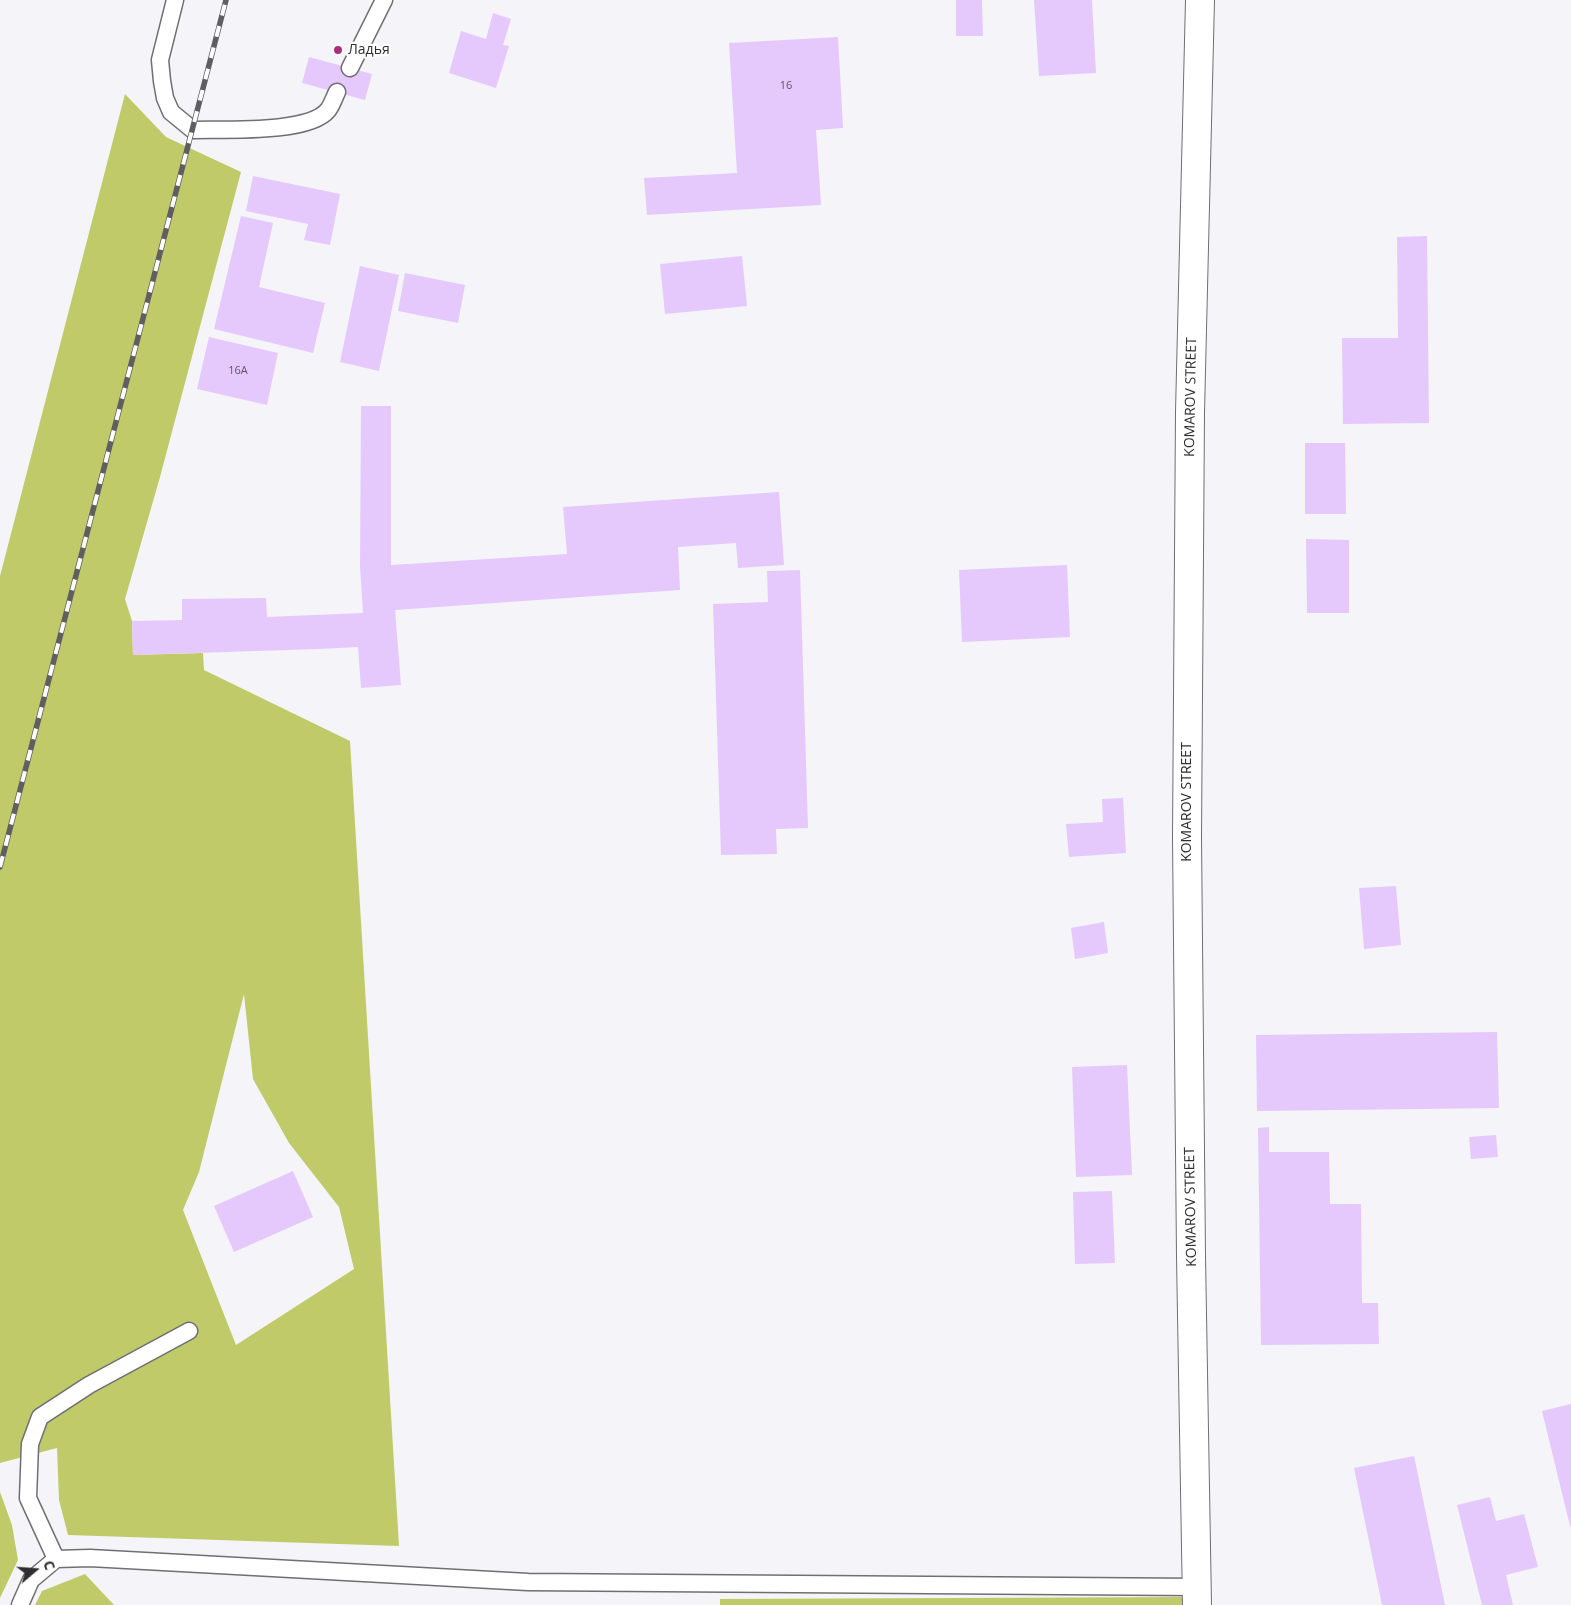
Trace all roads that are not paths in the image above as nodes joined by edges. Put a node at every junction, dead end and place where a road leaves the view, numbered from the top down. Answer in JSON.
{"nodes":[{"id":1,"x":175,"y":0,"type":"edge"},
{"id":2,"x":384,"y":0,"type":"edge"},
{"id":3,"x":1200,"y":0,"type":"edge"},
{"id":4,"x":350,"y":68,"type":"dead end"},
{"id":5,"x":337,"y":92,"type":"dead end"},
{"id":6,"x":190,"y":1331,"type":"dead end"},
{"id":7,"x":56,"y":1559,"type":"junction"},
{"id":8,"x":1197,"y":1596,"type":"edge"},
{"id":9,"x":20,"y":1605,"type":"edge"}],
"edges":[{"from":1,"to":5,"type":"lane"},
{"from":2,"to":4,"type":"lane"},
{"from":3,"to":8,"type":"street","name":"KOMAROV STREET"},
{"from":6,"to":7,"type":"lane"},
{"from":7,"to":8,"type":"lane"},
{"from":7,"to":9,"type":"lane"}]}
